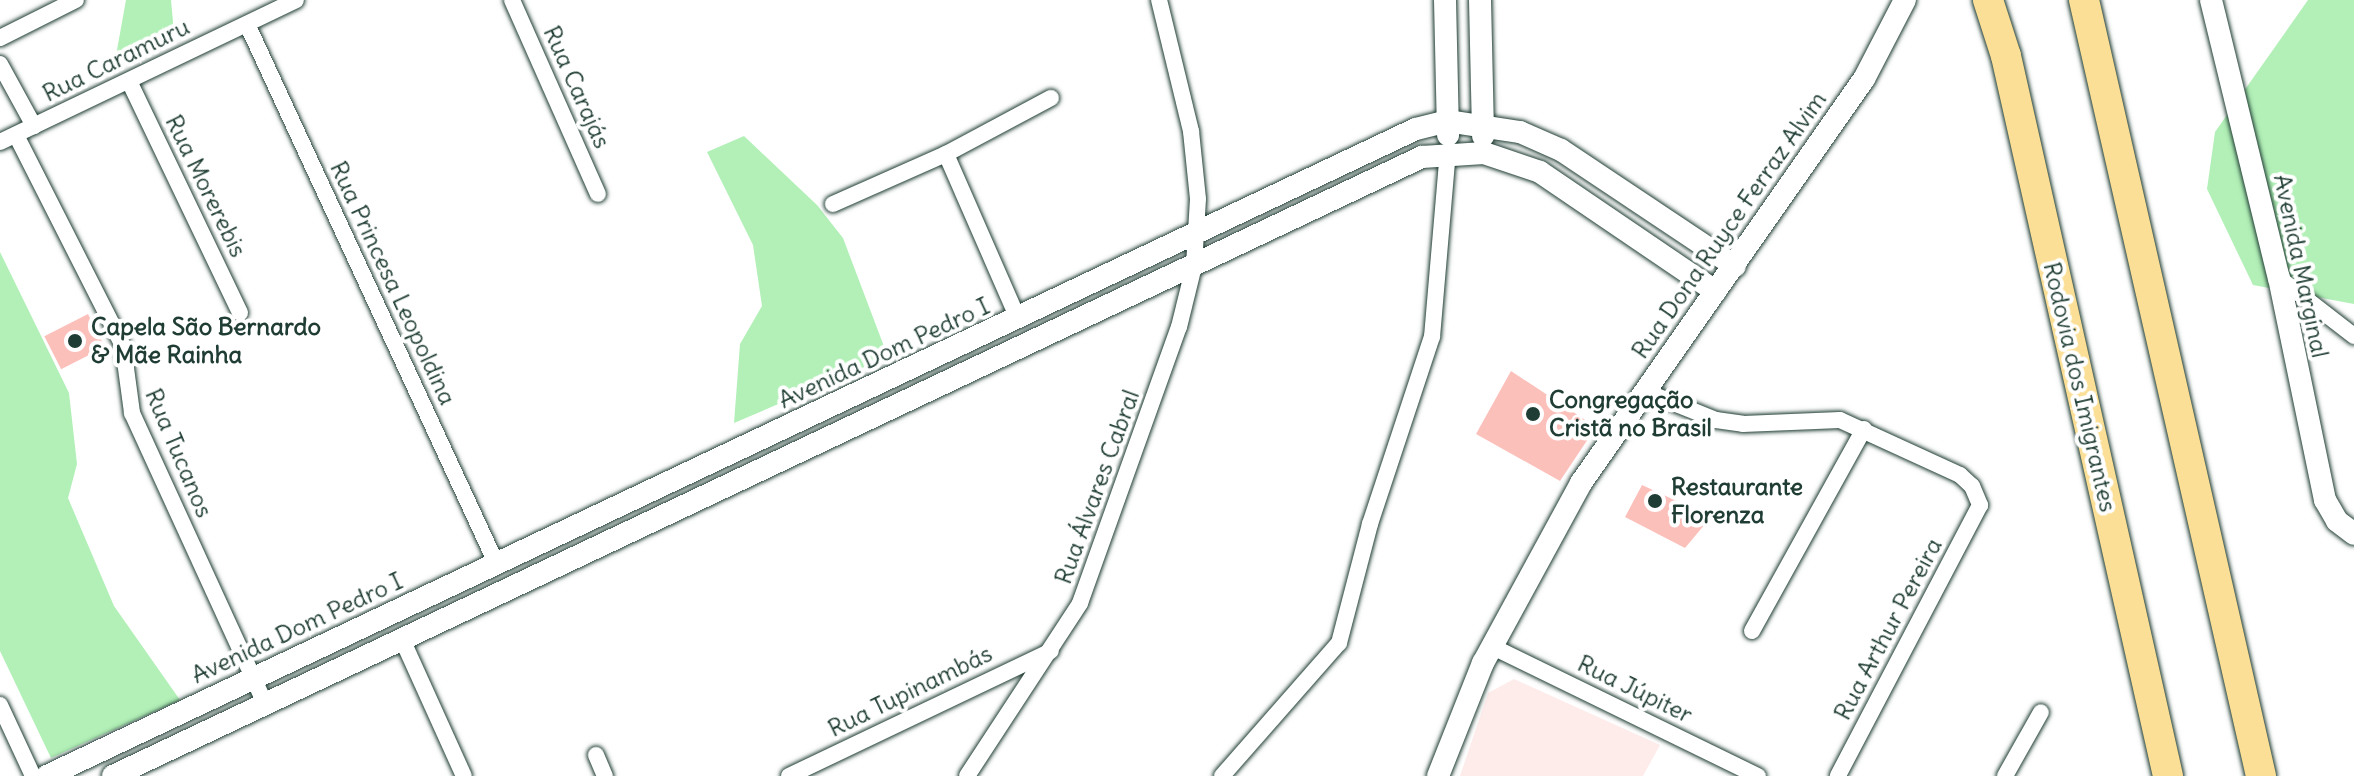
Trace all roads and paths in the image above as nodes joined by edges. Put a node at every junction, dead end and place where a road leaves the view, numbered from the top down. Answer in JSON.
{"nodes":[{"id":1,"x":76,"y":0,"type":"edge"},
{"id":2,"x":296,"y":0,"type":"edge"},
{"id":3,"x":512,"y":0,"type":"edge"},
{"id":4,"x":1159,"y":0,"type":"edge"},
{"id":5,"x":1445,"y":0,"type":"edge"},
{"id":6,"x":1480,"y":0,"type":"edge"},
{"id":7,"x":1905,"y":0,"type":"edge"},
{"id":8,"x":1988,"y":0,"type":"edge"},
{"id":9,"x":2084,"y":0,"type":"edge"},
{"id":10,"x":2211,"y":0,"type":"edge"},
{"id":11,"x":247,"y":24,"type":"junction"},
{"id":12,"x":0,"y":38,"type":"edge"},
{"id":13,"x":0,"y":64,"type":"edge"},
{"id":14,"x":129,"y":81,"type":"junction"},
{"id":15,"x":1051,"y":98,"type":"dead end"},
{"id":16,"x":1447,"y":121,"type":"junction"},
{"id":17,"x":1483,"y":123,"type":"junction"},
{"id":18,"x":34,"y":126,"type":"junction"},
{"id":19,"x":16,"y":135,"type":"junction"},
{"id":20,"x":0,"y":142,"type":"edge"},
{"id":21,"x":1448,"y":152,"type":"junction"},
{"id":22,"x":1484,"y":153,"type":"junction"},
{"id":23,"x":946,"y":154,"type":"junction"},
{"id":24,"x":598,"y":194,"type":"dead end"},
{"id":25,"x":833,"y":204,"type":"dead end"},
{"id":26,"x":1198,"y":233,"type":"junction"},
{"id":27,"x":1194,"y":266,"type":"junction"},
{"id":28,"x":1735,"y":266,"type":"junction"},
{"id":29,"x":2279,"y":278,"type":"junction"},
{"id":30,"x":1715,"y":291,"type":"junction"},
{"id":31,"x":240,"y":313,"type":"dead end"},
{"id":32,"x":1018,"y":319,"type":"junction"},
{"id":33,"x":2354,"y":336,"type":"edge"},
{"id":34,"x":1644,"y":391,"type":"junction"},
{"id":35,"x":1864,"y":429,"type":"junction"},
{"id":36,"x":642,"y":495,"type":"junction"},
{"id":37,"x":655,"y":520,"type":"junction"},
{"id":38,"x":2354,"y":534,"type":"edge"},
{"id":39,"x":496,"y":563,"type":"junction"},
{"id":40,"x":1752,"y":631,"type":"dead end"},
{"id":41,"x":402,"y":639,"type":"junction"},
{"id":42,"x":1491,"y":646,"type":"junction"},
{"id":43,"x":1052,"y":650,"type":"junction"},
{"id":44,"x":252,"y":677,"type":"junction"},
{"id":45,"x":265,"y":703,"type":"junction"},
{"id":46,"x":0,"y":705,"type":"edge"},
{"id":47,"x":2041,"y":712,"type":"dead end"},
{"id":48,"x":596,"y":755,"type":"dead end"},
{"id":49,"x":33,"y":776,"type":"edge"},
{"id":50,"x":47,"y":776,"type":"edge"},
{"id":51,"x":113,"y":776,"type":"edge"},
{"id":52,"x":464,"y":776,"type":"edge"},
{"id":53,"x":605,"y":776,"type":"edge"},
{"id":54,"x":789,"y":776,"type":"edge"},
{"id":55,"x":967,"y":776,"type":"edge"},
{"id":56,"x":1222,"y":776,"type":"edge"},
{"id":57,"x":1438,"y":776,"type":"edge"},
{"id":58,"x":1758,"y":776,"type":"edge"},
{"id":59,"x":1838,"y":776,"type":"edge"},
{"id":60,"x":2005,"y":776,"type":"edge"},
{"id":61,"x":2168,"y":776,"type":"edge"},
{"id":62,"x":2261,"y":776,"type":"edge"}],
"edges":[{"from":1,"to":12,"type":"street"},
{"from":2,"to":11,"type":"street","name":"Rua Caramuru"},
{"from":3,"to":24,"type":"street","name":"Rua Carajás"},
{"from":4,"to":26,"type":"street"},
{"from":5,"to":16,"type":"street"},
{"from":6,"to":17,"type":"street"},
{"from":7,"to":28,"type":"street","name":"Rua Dona Ruyce Ferraz Alvim"},
{"from":8,"to":61,"type":"highway","name":"Rodovia dos Imigrantes"},
{"from":9,"to":62,"type":"highway"},
{"from":10,"to":29,"type":"street","name":"Avenida Marginal"},
{"from":11,"to":14,"type":"street","name":"Rua Caramuru"},
{"from":11,"to":39,"type":"street","name":"Rua Princesa Leopoldina"},
{"from":13,"to":18,"type":"street"},
{"from":14,"to":18,"type":"street","name":"Rua Caramuru"},
{"from":14,"to":31,"type":"street","name":"Rua Morerebis"},
{"from":15,"to":23,"type":"street"},
{"from":16,"to":17,"type":"street","name":"Avenida Dom Pedro I"},
{"from":16,"to":21,"type":"street"},
{"from":16,"to":26,"type":"street","name":"Avenida Dom Pedro I"},
{"from":17,"to":22,"type":"street"},
{"from":17,"to":28,"type":"street","name":"Avenida Dom Pedro I"},
{"from":18,"to":19,"type":"street","name":"Rua Caramuru"},
{"from":19,"to":20,"type":"street","name":"Rua Caramuru"},
{"from":19,"to":44,"type":"street","name":"Rua Tucanos"},
{"from":21,"to":22,"type":"street"},
{"from":21,"to":27,"type":"street"},
{"from":21,"to":56,"type":"street"},
{"from":22,"to":30,"type":"street"},
{"from":23,"to":25,"type":"street"},
{"from":23,"to":32,"type":"street"},
{"from":26,"to":27,"type":"street","name":"Rua Álvares Cabral"},
{"from":26,"to":32,"type":"street","name":"Avenida Dom Pedro I"},
{"from":27,"to":37,"type":"street"},
{"from":27,"to":43,"type":"street","name":"Rua Álvares Cabral"},
{"from":28,"to":30,"type":"street","name":"Rua Dona Ruyce Ferraz Alvim"},
{"from":29,"to":33,"type":"street"},
{"from":29,"to":38,"type":"street","name":"Avenida Marginal"},
{"from":30,"to":34,"type":"street","name":"Rua Dona Ruyce Ferraz Alvim"},
{"from":32,"to":36,"type":"street","name":"Avenida Dom Pedro I"},
{"from":34,"to":35,"type":"street"},
{"from":34,"to":42,"type":"street","name":"Rua Dona Ruyce Ferraz Alvim"},
{"from":35,"to":40,"type":"street"},
{"from":35,"to":59,"type":"street","name":"Rua Arthur Pereira"},
{"from":36,"to":37,"type":"street"},
{"from":36,"to":39,"type":"street","name":"Avenida Dom Pedro I"},
{"from":37,"to":41,"type":"street"},
{"from":39,"to":44,"type":"street","name":"Avenida Dom Pedro I"},
{"from":41,"to":45,"type":"street"},
{"from":41,"to":52,"type":"street"},
{"from":42,"to":57,"type":"street","name":"Rua Dona Ruyce Ferraz Alvim"},
{"from":42,"to":58,"type":"street","name":"Rua Júpiter"},
{"from":43,"to":54,"type":"street","name":"Rua Tupinambás"},
{"from":43,"to":55,"type":"street","name":"Rua Álvares Cabral"},
{"from":44,"to":45,"type":"street","name":"Rua Tucanos"},
{"from":44,"to":50,"type":"street","name":"Avenida Dom Pedro I"},
{"from":45,"to":51,"type":"street"},
{"from":46,"to":49,"type":"street"},
{"from":47,"to":60,"type":"street"},
{"from":48,"to":53,"type":"street"}]}
